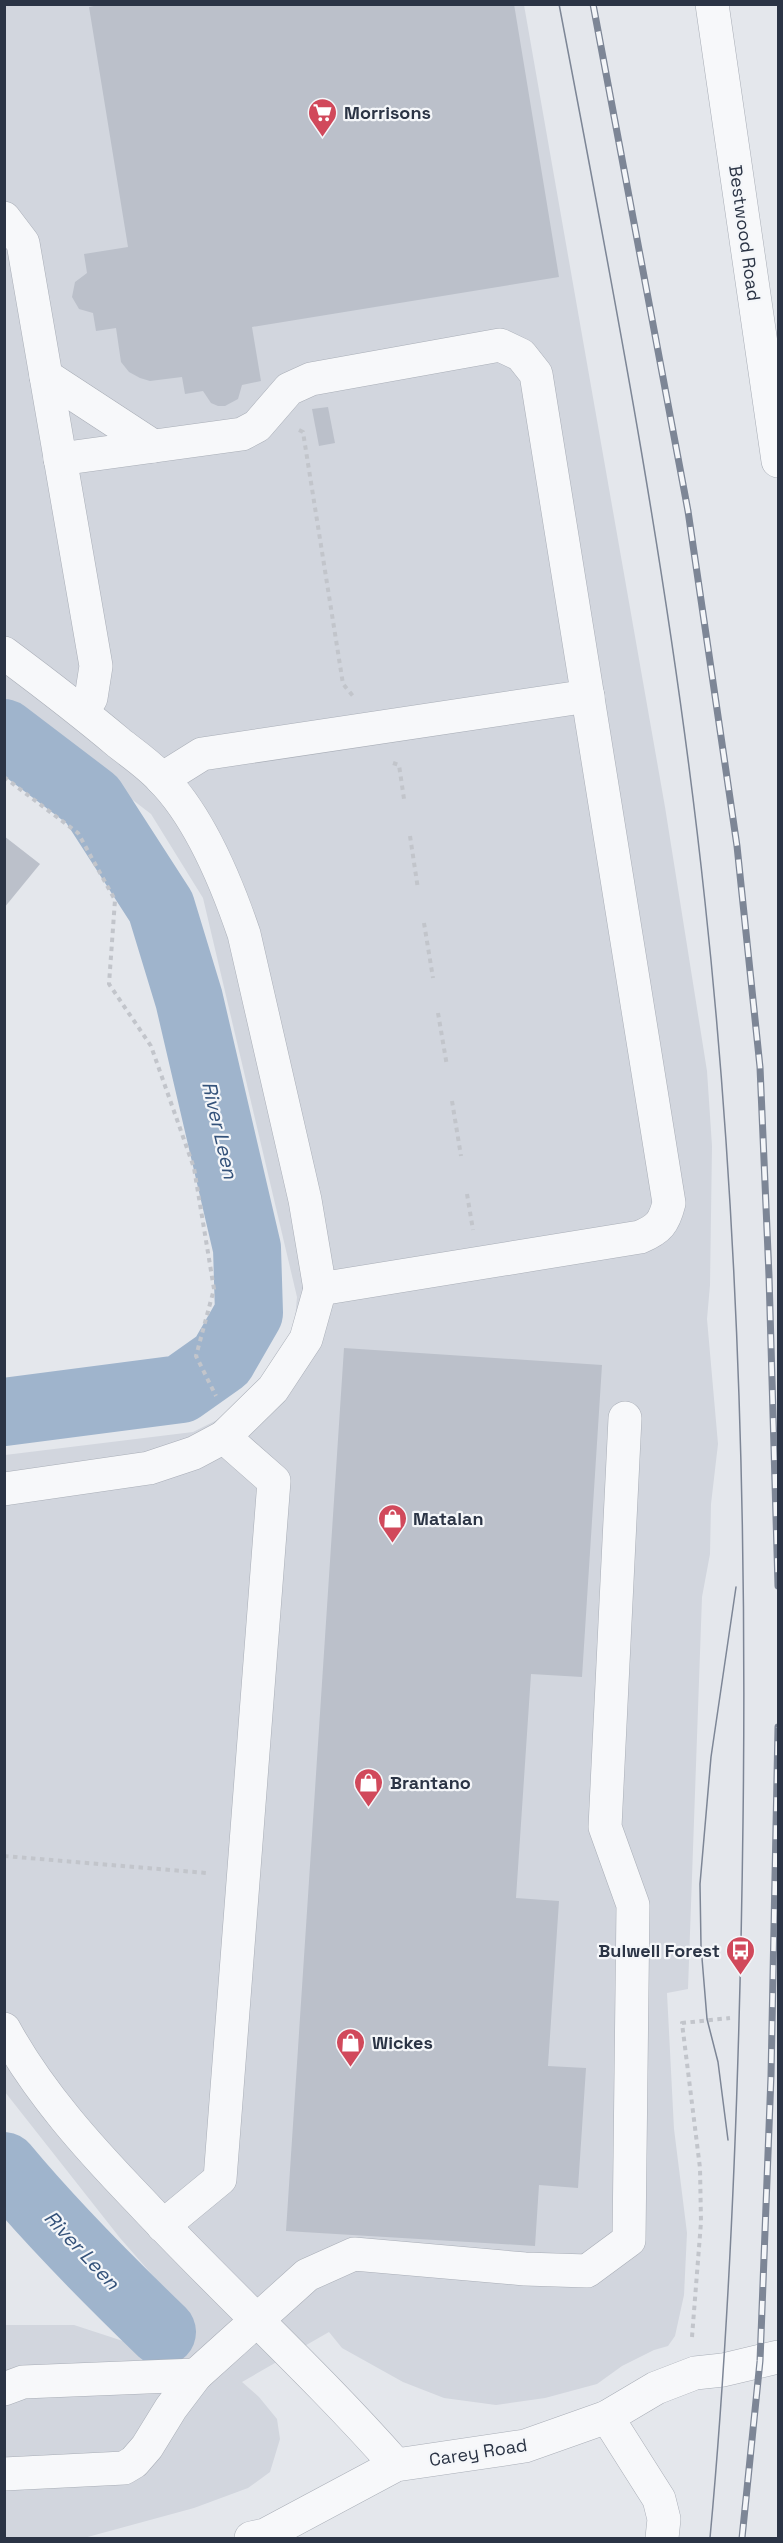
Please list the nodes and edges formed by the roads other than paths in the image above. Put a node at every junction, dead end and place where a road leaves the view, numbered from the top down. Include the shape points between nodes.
1 (712, 4) edge
2 (4, 218) edge
3 (46, 376) junction
4 (153, 446) junction
5 (60, 459) junction
6 (778, 461) edge
7 (4, 653) edge
8 (588, 696) junction
9 (82, 712) junction
10 (162, 779) junction
11 (320, 1289) junction
12 (625, 1418) dead end
13 (224, 1437) junction
14 (4, 1489) edge
15 (4, 2029) edge
16 (163, 2226) junction
17 (256, 2319) junction
18 (778, 2357) edge
19 (196, 2375) junction
20 (4, 2389) edge
21 (607, 2417) junction
22 (396, 2465) junction
23 (4, 2474) edge
24 (288, 2531) edge
25 (251, 2538) edge
26 (662, 2538) edge

1 - 6 street, Bestwood Road
2 - 3 street via 24,243
3 - 4 street
3 - 5 street
4 - 5 street
4 - 8 street via 242,434 257,426 289,389 311,379 500,345 521,355 536,374
5 - 9 street via 96,666 91,699
7 - 9 street
8 - 10 street via 202,754
8 - 11 street via 669,1203 665,1220 657,1230 640,1237
9 - 10 street
10 - 11 street via 208,848 244,934 305,1200
11 - 13 street via 306,1339 273,1389
12 - 17 street via 604,1827 633,1905 629,2240 587,2271 354,2254 307,2275
13 - 14 street via 194,1453 149,1468
13 - 16 street via 274,1481 244,1876 219,2178
15 - 16 street via 46,2093
16 - 17 street
17 - 19 street
17 - 22 street via 345,2407
18 - 21 street, Carey Road via 695,2373 656,2388
19 - 20 street via 23,2382
19 - 23 street via 147,2447 124,2468
21 - 22 street, Carey Road via 525,2446
21 - 26 street via 659,2499 664,2519
22 - 24 street, Carey Road
24 - 25 street, Carey Road

